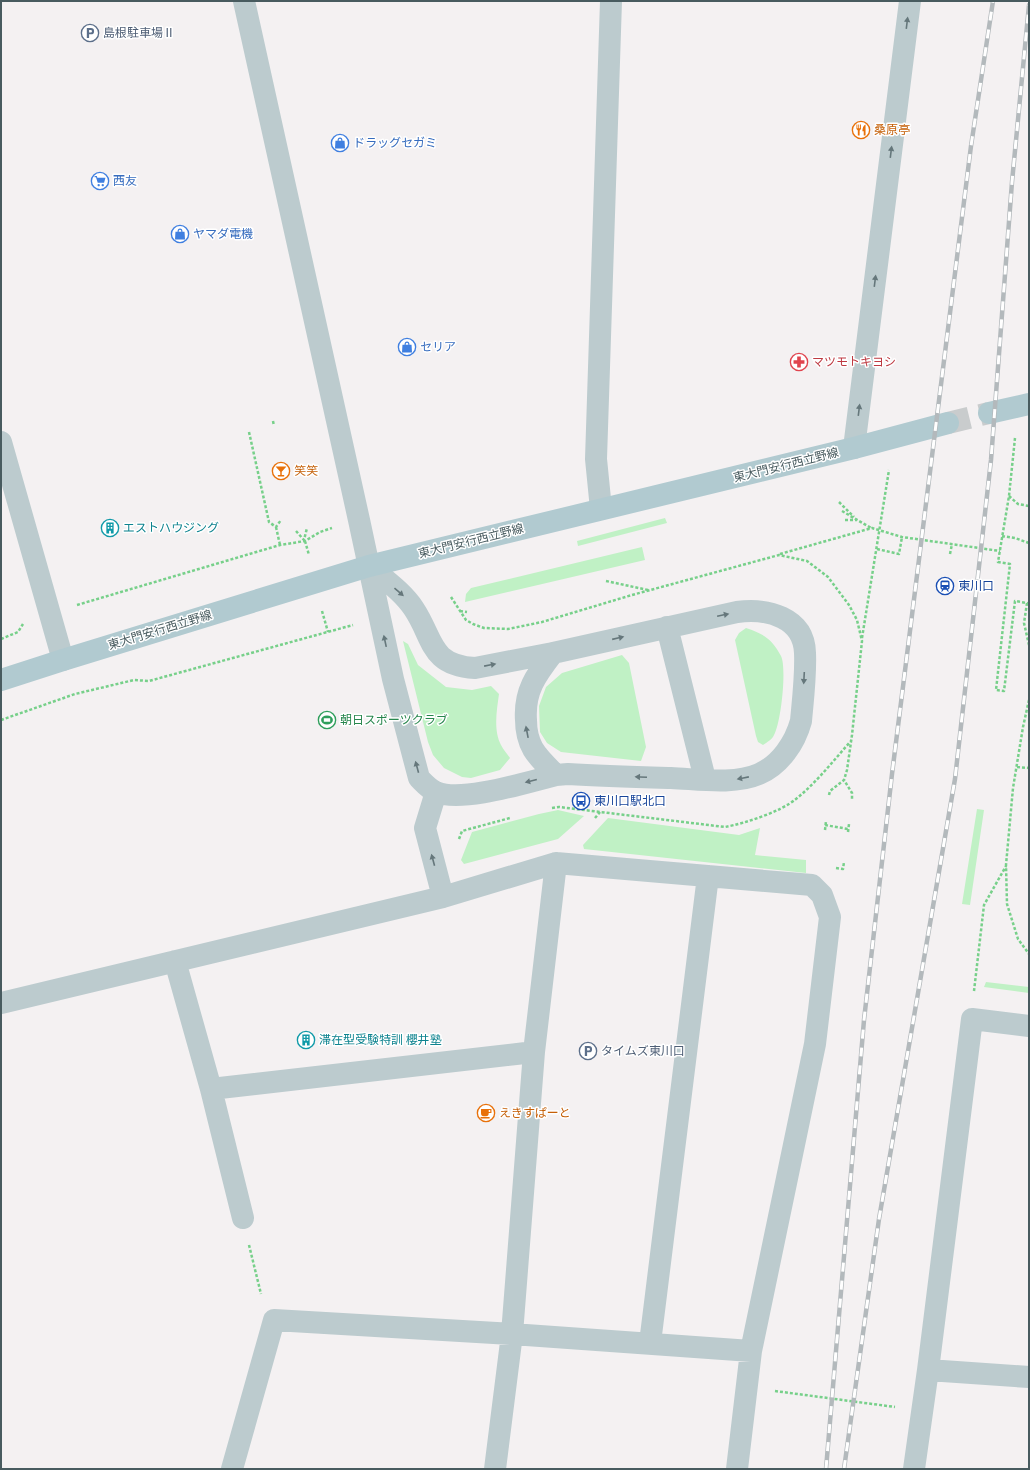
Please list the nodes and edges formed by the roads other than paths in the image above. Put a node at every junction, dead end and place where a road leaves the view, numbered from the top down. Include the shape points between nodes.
1 (244, 1) edge
2 (612, 1) edge
3 (910, 1) edge
4 (1029, 404) edge
5 (990, 413) tunnel mouth
6 (948, 423) tunnel mouth
7 (1, 442) edge
8 (854, 448) junction
9 (601, 509) junction
10 (369, 566) junction
11 (667, 627) junction
12 (553, 653) junction
13 (63, 660) junction
14 (1, 680) edge
15 (556, 775) junction
16 (705, 779) junction
17 (436, 792) junction
18 (556, 863) junction
19 (708, 876) junction
20 (443, 897) junction
21 (175, 961) junction
22 (1, 1003) edge
23 (1029, 1026) edge
24 (534, 1052) junction
25 (211, 1090) junction
26 (243, 1218) dead end
27 (512, 1334) junction
28 (650, 1343) junction
29 (751, 1351) junction
30 (928, 1370) junction
31 (1029, 1376) edge
32 (232, 1469) edge
33 (495, 1469) edge
34 (737, 1469) edge
35 (914, 1469) edge

1 - 10 street
2 - 9 street via 596,459
8 -> 3 street
4 - 5 main road
6 - 8 main road, 東大門安行西立野線
7 - 13 street
8 - 9 main road, 東大門安行西立野線
9 - 10 main road, 東大門安行西立野線
10 -> 12 street via 414,609 430,643 440,655 462,667 475,668
10 - 13 main road, 東大門安行西立野線
17 -> 10 street via 419,778 393,679
12 -> 11 street
11 - 16 street
11 -> 16 street via 757,610 775,614 791,623 804,645 801,721 796,736 787,750 767,770 754,776 733,780
15 -> 12 street via 539,759 529,742 525,706 539,671
13 - 14 main road, 東大門安行西立野線
16 -> 15 street
15 -> 17 street via 477,794 456,795
20 -> 17 street via 425,828
18 - 19 street
18 - 20 street
18 - 24 street
19 - 28 street
19 - 29 street via 812,885 822,895 830,917 814,1044
20 - 21 street
21 - 22 street
21 - 25 street
23 - 30 street via 972,1019
24 - 25 street
24 - 27 street
25 - 26 street
27 - 28 street
27 - 32 street via 274,1320
27 - 33 street
28 - 29 street
29 - 34 street
30 - 31 street
30 - 35 street

